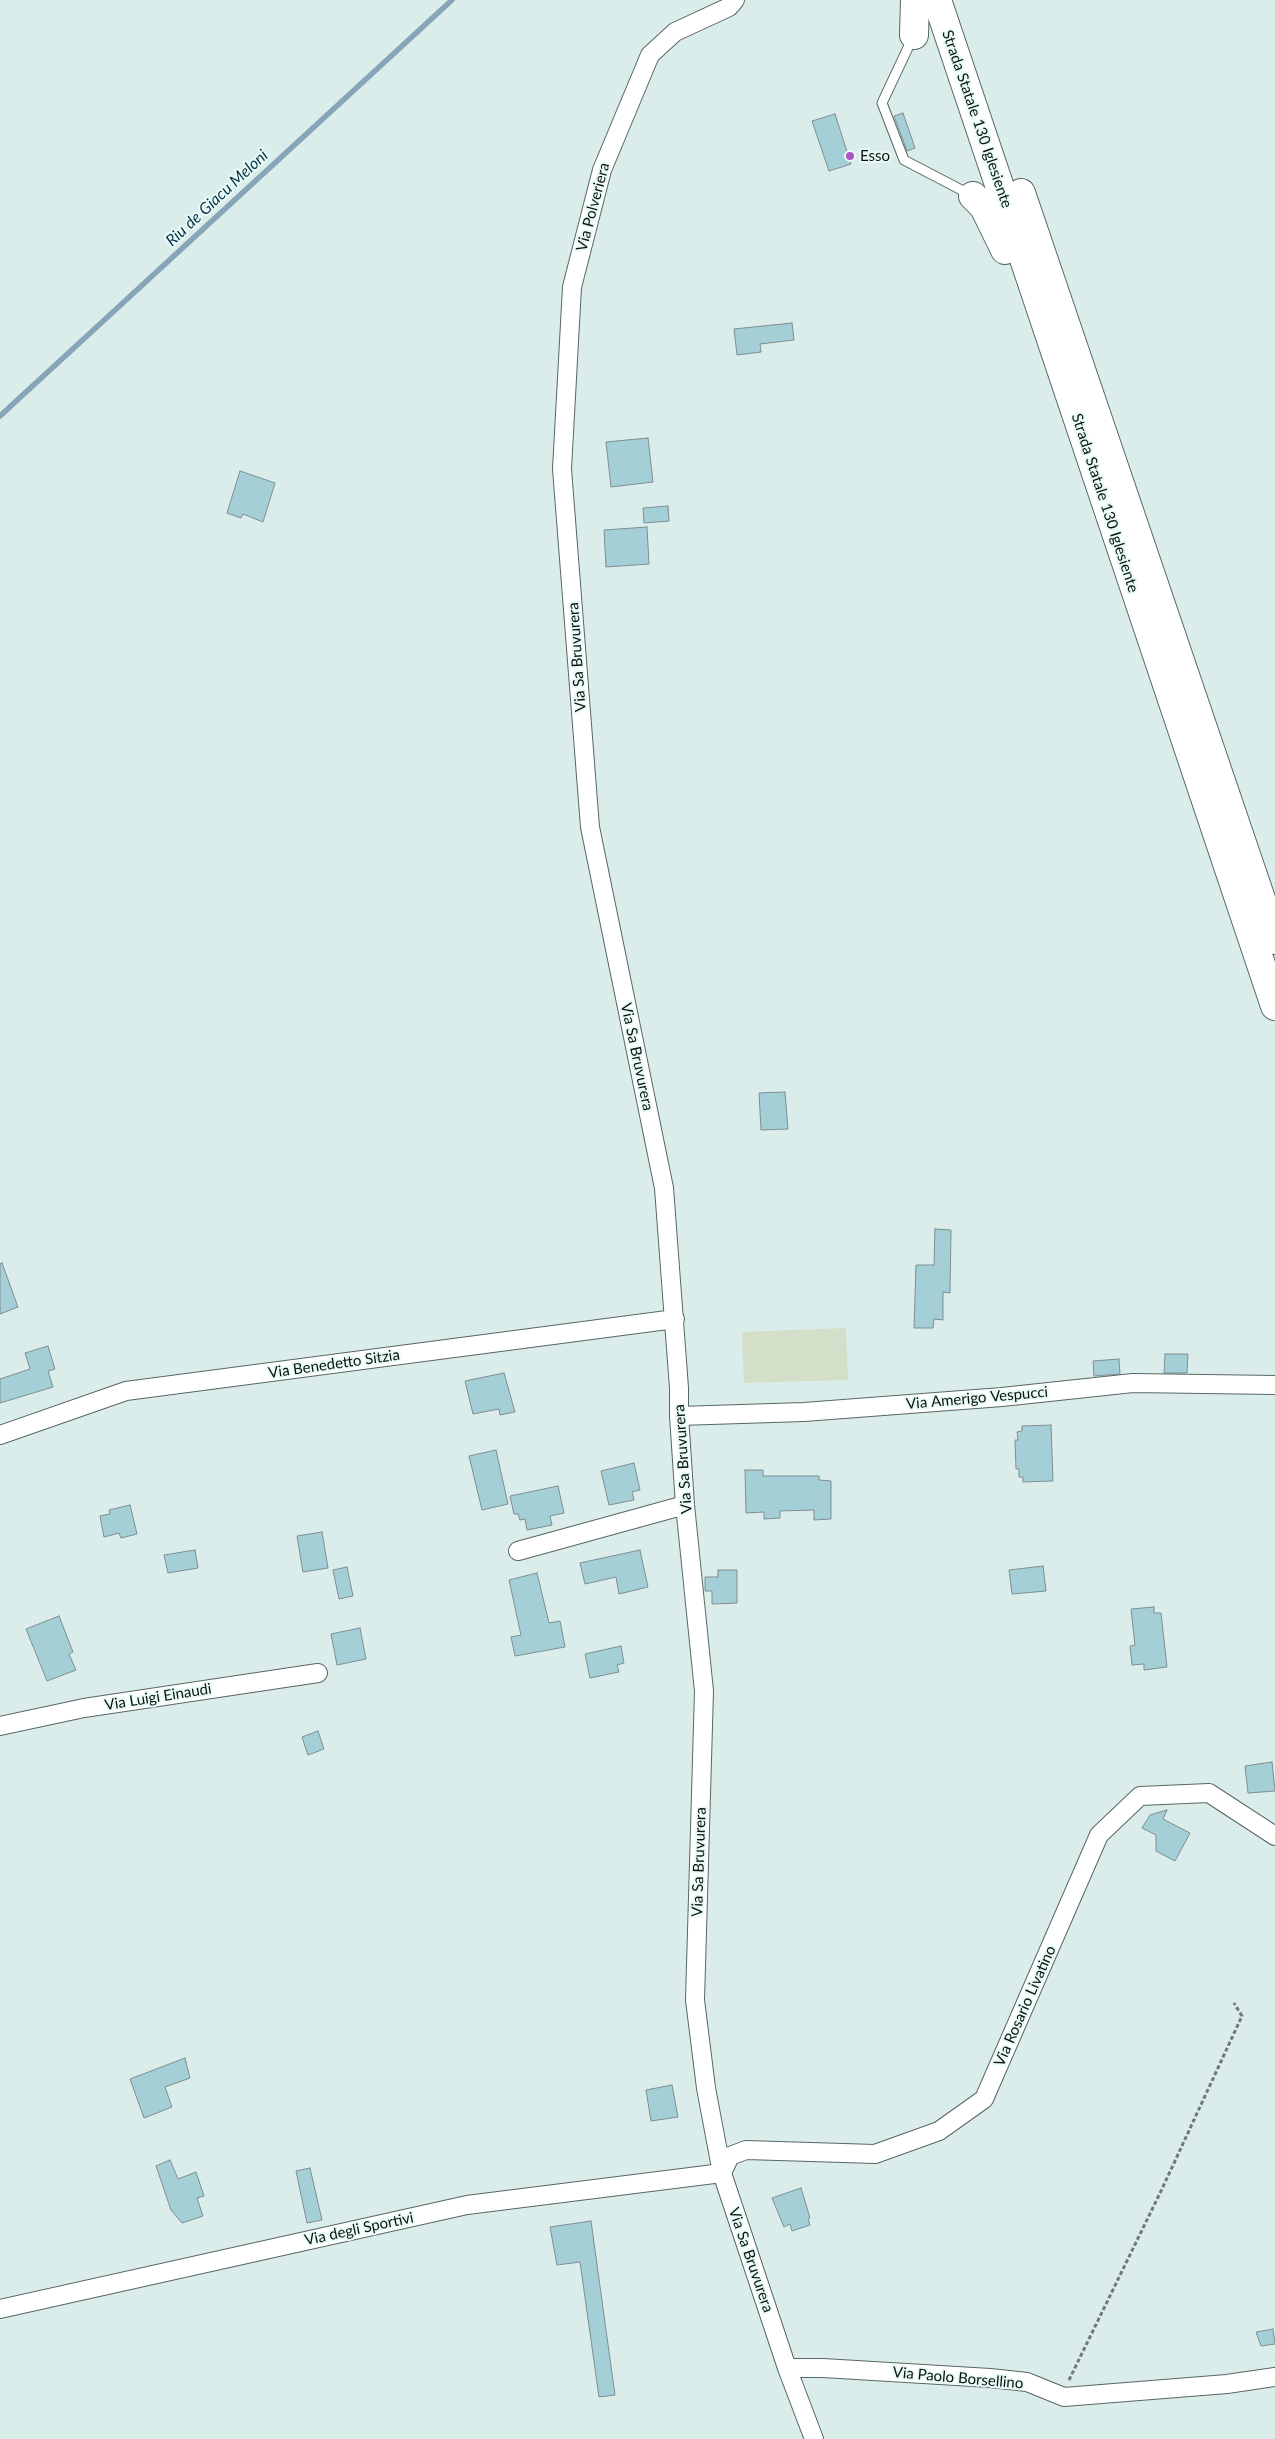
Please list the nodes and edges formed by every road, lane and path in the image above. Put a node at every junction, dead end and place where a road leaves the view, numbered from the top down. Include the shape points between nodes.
1 (735, 0) edge
2 (915, 0) edge
3 (937, 0) edge
4 (956, 0) edge
5 (914, 35) joint
6 (973, 196) joint
7 (1058, 362) junction
8 (562, 469) joint
9 (1275, 940) edge
10 (1275, 1006) edge
11 (674, 1318) junction
12 (1275, 1385) edge
13 (679, 1416) junction
14 (0, 1435) edge
15 (685, 1505) junction
16 (518, 1551) dead end
17 (318, 1673) dead end
18 (0, 1726) edge
19 (1275, 1836) edge
20 (1234, 2003) dead end
21 (722, 2173) junction
22 (0, 2309) edge
23 (787, 2368) junction
24 (1275, 2377) edge
25 (1064, 2397) junction
26 (814, 2439) edge

1 - 8 street, Via Polveriera via 729,7 675,32 650,54 602,170 572,287
2 - 5 main road
3 - 7 main road, Strada Statale 130 Iglesiente
4 - 9 main road, Strada Statale 130 Iglesiente
5 - 6 lane via 882,103 904,160
6 - 7 main road via 984,207
7 - 10 main road, Strada Statale 130 Iglesiente
8 - 11 street, Via Sa Bruvurera via 590,827 664,1188
11 - 13 street, Via Sa Bruvurera
11 - 14 street, Via Benedetto Sitzia via 126,1391
12 - 13 street, Via Amerigo Vespucci via 1133,1383 1002,1398 804,1412
13 - 15 street, Via Sa Bruvurera
15 - 16 street
15 - 21 street, Via Sa Bruvurera via 704,1691 695,2000 706,2088
17 - 18 street, Via Luigi Einaudi via 84,1708
19 - 21 street, Via Rosario Livatino via 1209,1792 1140,1796 1099,1835 984,2099 939,2131 875,2154 746,2150 730,2156
20 - 25 path via 1242,2016 1070,2376
21 - 22 street, Via degli Sportivi via 467,2205
21 - 23 street, Via Sa Bruvurera
23 - 25 street, Via Paolo Borsellino via 990,2378 1027,2382
23 - 26 street, Via Sa Bruvurera
24 - 25 street, Via Paolo Borsellino

